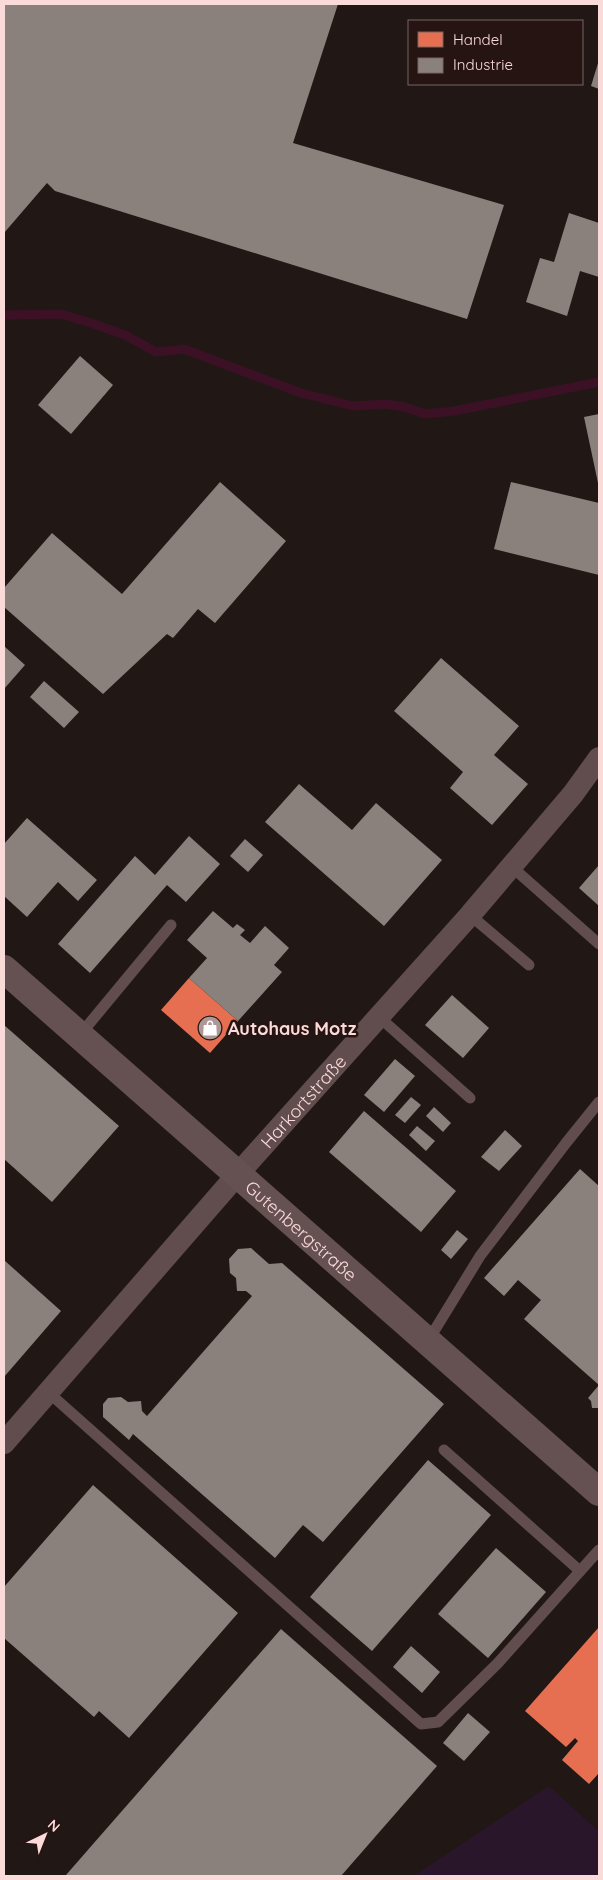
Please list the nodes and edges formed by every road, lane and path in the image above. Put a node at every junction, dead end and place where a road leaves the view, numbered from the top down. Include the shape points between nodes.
1 (599, 758) edge
2 (511, 866) junction
3 (470, 915) junction
4 (171, 925) dead end
5 (599, 944) edge
6 (529, 965) dead end
7 (4, 969) edge
8 (379, 1017) junction
9 (79, 1036) junction
10 (470, 1098) dead end
11 (599, 1102) edge
12 (237, 1175) junction
13 (428, 1341) junction
14 (48, 1392) junction
15 (4, 1443) edge
16 (444, 1450) dead end
17 (599, 1492) edge
18 (599, 1550) edge
19 (580, 1571) junction

1 - 2 street, Harkortstraße via 573,794
2 - 3 street, Harkortstraße
2 - 5 lane
3 - 6 lane
3 - 8 street, Harkortstraße
4 - 9 lane
7 - 9 street, Gutenbergstraße
8 - 10 lane
8 - 12 street, Harkortstraße
9 - 12 street, Gutenbergstraße
11 - 13 lane via 480,1256
12 - 13 street, Gutenbergstraße
12 - 14 street, Harkortstraße
13 - 17 street, Gutenbergstraße
14 - 15 street, Harkortstraße
14 - 19 lane via 422,1724 438,1722 498,1663
16 - 19 lane
18 - 19 lane

